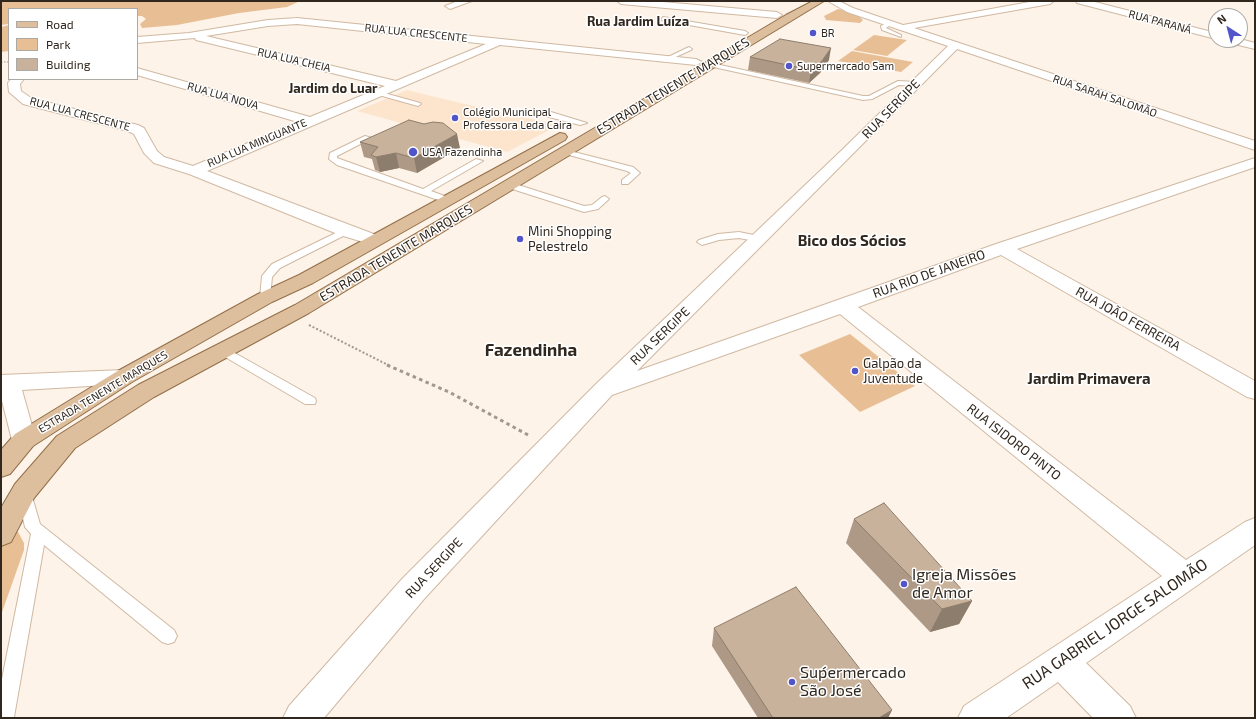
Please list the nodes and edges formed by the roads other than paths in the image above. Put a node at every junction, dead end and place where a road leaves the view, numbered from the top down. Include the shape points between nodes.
1 (468, 1) edge
2 (621, 1) edge
3 (1050, 1) edge
4 (1080, 1) edge
5 (815, 2) edge
6 (450, 6) dead end
7 (850, 10) junction
8 (777, 14) junction
9 (663, 19) dead end
10 (901, 32) junction
11 (745, 33) junction
12 (1208, 34) edge
13 (189, 36) junction
14 (138, 40) edge
15 (498, 42) junction
16 (955, 45) junction
17 (699, 58) junction
18 (667, 59) junction
19 (138, 72) edge
20 (17, 80) edge
21 (398, 84) junction
22 (916, 84) junction
23 (377, 93) junction
24 (418, 104) dead end
25 (548, 114) dead end
26 (309, 121) junction
27 (583, 123) junction
28 (368, 138) edge
29 (1255, 146) edge
30 (565, 151) junction
31 (479, 161) dead end
32 (1255, 162) edge
33 (194, 171) junction
34 (625, 182) dead end
35 (509, 185) junction
36 (425, 191) junction
37 (605, 199) dead end
38 (447, 200) junction
39 (346, 231) junction
40 (760, 238) junction
41 (373, 240) junction
42 (702, 242) dead end
43 (1002, 248) junction
44 (265, 298) junction
45 (843, 306) junction
46 (224, 351) junction
47 (124, 377) junction
48 (5, 383) edge
49 (604, 390) junction
50 (1255, 391) edge
51 (310, 401) dead end
52 (24, 440) junction
53 (1, 467) edge
54 (24, 491) junction
55 (1255, 530) edge
56 (39, 531) junction
57 (1, 534) edge
58 (1185, 577) junction
59 (168, 636) dead end
60 (1060, 661) junction
61 (4, 717) dead end
62 (301, 718) edge
63 (976, 718) edge
64 (1118, 718) edge

1 - 6 street
2 - 8 street
3 - 10 street
4 - 12 street, RUA PARANÁ
5 - 7 street
5 - 7 street
5 - 8 main road, ESTRADA TENENTE MARQUES
5 - 17 main road, ESTRADA TENENTE MARQUES
7 - 10 street via 890,23
8 - 11 main road, ESTRADA TENENTE MARQUES
9 - 11 lane
10 - 16 street
11 - 17 main road, ESTRADA TENENTE MARQUES
13 - 14 street, RUA LUA CRESCENTE
13 - 15 street, RUA LUA CRESCENTE via 268,23 297,21
13 - 21 street, RUA LUA CHEIA
15 - 18 street, RUA LUA CRESCENTE
15 - 21 street, RUA LUA MINGUANTE
16 - 22 street, RUA SERGIPE
16 - 29 street, RUA SARAH SALOMÃO
17 - 18 street, RUA LUA CRESCENTE
17 - 18 lane
17 - 22 lane via 864,98 870,98 898,83
17 - 27 main road, ESTRADA TENENTE MARQUES
17 - 30 main road, ESTRADA TENENTE MARQUES
19 - 26 street, RUA LUA NOVA
20 - 33 street, RUA LUA CRESCENTE via 13,88 23,99 134,128 139,131 151,153 159,160
21 - 23 street, RUA LUA MINGUANTE
22 - 40 street, RUA SERGIPE
23 - 24 lane
23 - 26 street, RUA LUA MINGUANTE
25 - 27 lane
26 - 33 street, RUA LUA MINGUANTE
27 - 38 main road, ESTRADA TENENTE MARQUES
28 - 36 lane via 333,155 334,159
30 - 34 lane via 630,169 636,173
30 - 35 main road, ESTRADA TENENTE MARQUES
31 - 36 lane
32 - 43 street, RUA RIO DE JANEIRO
33 - 39 street, RUA LUA MINGUANTE
35 - 37 lane via 584,209 595,207
35 - 46 main road, ESTRADA TENENTE MARQUES
36 - 38 lane
38 - 41 main road, ESTRADA TENENTE MARQUES
39 - 41 street, RUA LUA MINGUANTE
39 - 44 lane via 276,266 267,276
40 - 42 lane via 739,235
40 - 49 street, RUA SERGIPE
41 - 44 main road, ESTRADA TENENTE MARQUES via 306,279
43 - 45 street, RUA RIO DE JANEIRO
43 - 50 street, RUA JOÃO FERREIRA
44 - 47 main road, ESTRADA TENENTE MARQUES
45 - 49 street, RUA RIO DE JANEIRO
45 - 58 street, RUA ISIDORO PINTO
46 - 51 lane
46 - 54 main road, ESTRADA TENENTE MARQUES via 146,391 66,442
47 - 48 street
47 - 52 main road, ESTRADA TENENTE MARQUES
48 - 52 street
49 - 62 street, RUA SERGIPE via 413,589
52 - 53 main road, ESTRADA TENENTE MARQUES
54 - 56 lane via 33,526
54 - 57 main road, ESTRADA TENENTE MARQUES
55 - 58 street, RUA GABRIEL JORGE SALOMÃO
56 - 59 lane
56 - 61 lane
58 - 60 street, RUA GABRIEL JORGE SALOMÃO
60 - 63 street, RUA GABRIEL JORGE SALOMÃO
60 - 64 street

